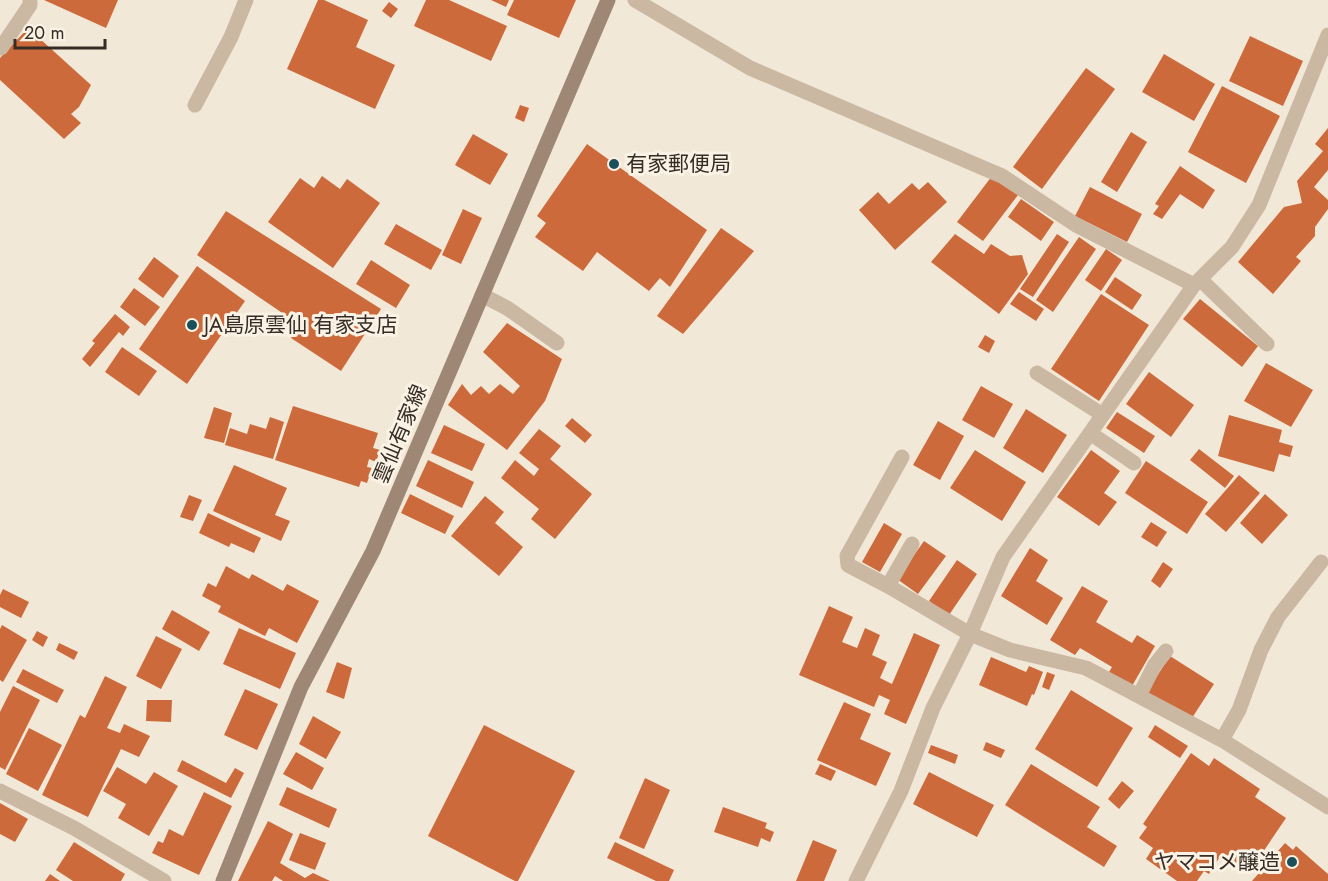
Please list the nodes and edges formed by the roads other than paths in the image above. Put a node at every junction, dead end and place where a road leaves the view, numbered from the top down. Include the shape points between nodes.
1 (30, 0) edge
2 (246, 0) edge
3 (608, 0) edge
4 (635, 0) edge
5 (1328, 35) edge
6 (1, 48) edge
7 (195, 105) dead end
8 (1197, 282) junction
9 (482, 295) junction
10 (557, 343) dead end
11 (1268, 344) dead end
12 (1037, 373) dead end
13 (1102, 415) junction
14 (1090, 433) junction
15 (902, 457) dead end
16 (1134, 464) dead end
17 (912, 544) dead end
18 (1322, 562) dead end
19 (888, 586) junction
20 (970, 634) junction
21 (1166, 651) dead end
22 (1139, 696) junction
23 (1222, 740) junction
24 (0, 791) edge
25 (1328, 807) edge
26 (164, 881) edge
27 (223, 881) edge
28 (856, 881) edge

1 - 6 street
2 - 7 street
3 - 9 main road, 雲仙有家線
4 - 8 street via 750,68 1002,176 1076,225
5 - 8 street via 1259,205 1232,247
8 - 11 street
8 - 13 street
9 - 10 street
9 - 27 main road, 雲仙有家線 via 373,551 301,687
12 - 13 street
13 - 14 street
14 - 16 street
14 - 20 street via 1003,557
15 - 19 street via 847,556 848,565
17 - 19 street
18 - 23 street via 1278,617 1239,710
19 - 20 street
20 - 22 street via 1010,650 1086,668
20 - 28 street via 933,708 901,791
21 - 22 street
22 - 23 street
23 - 25 street
24 - 26 street via 74,828

